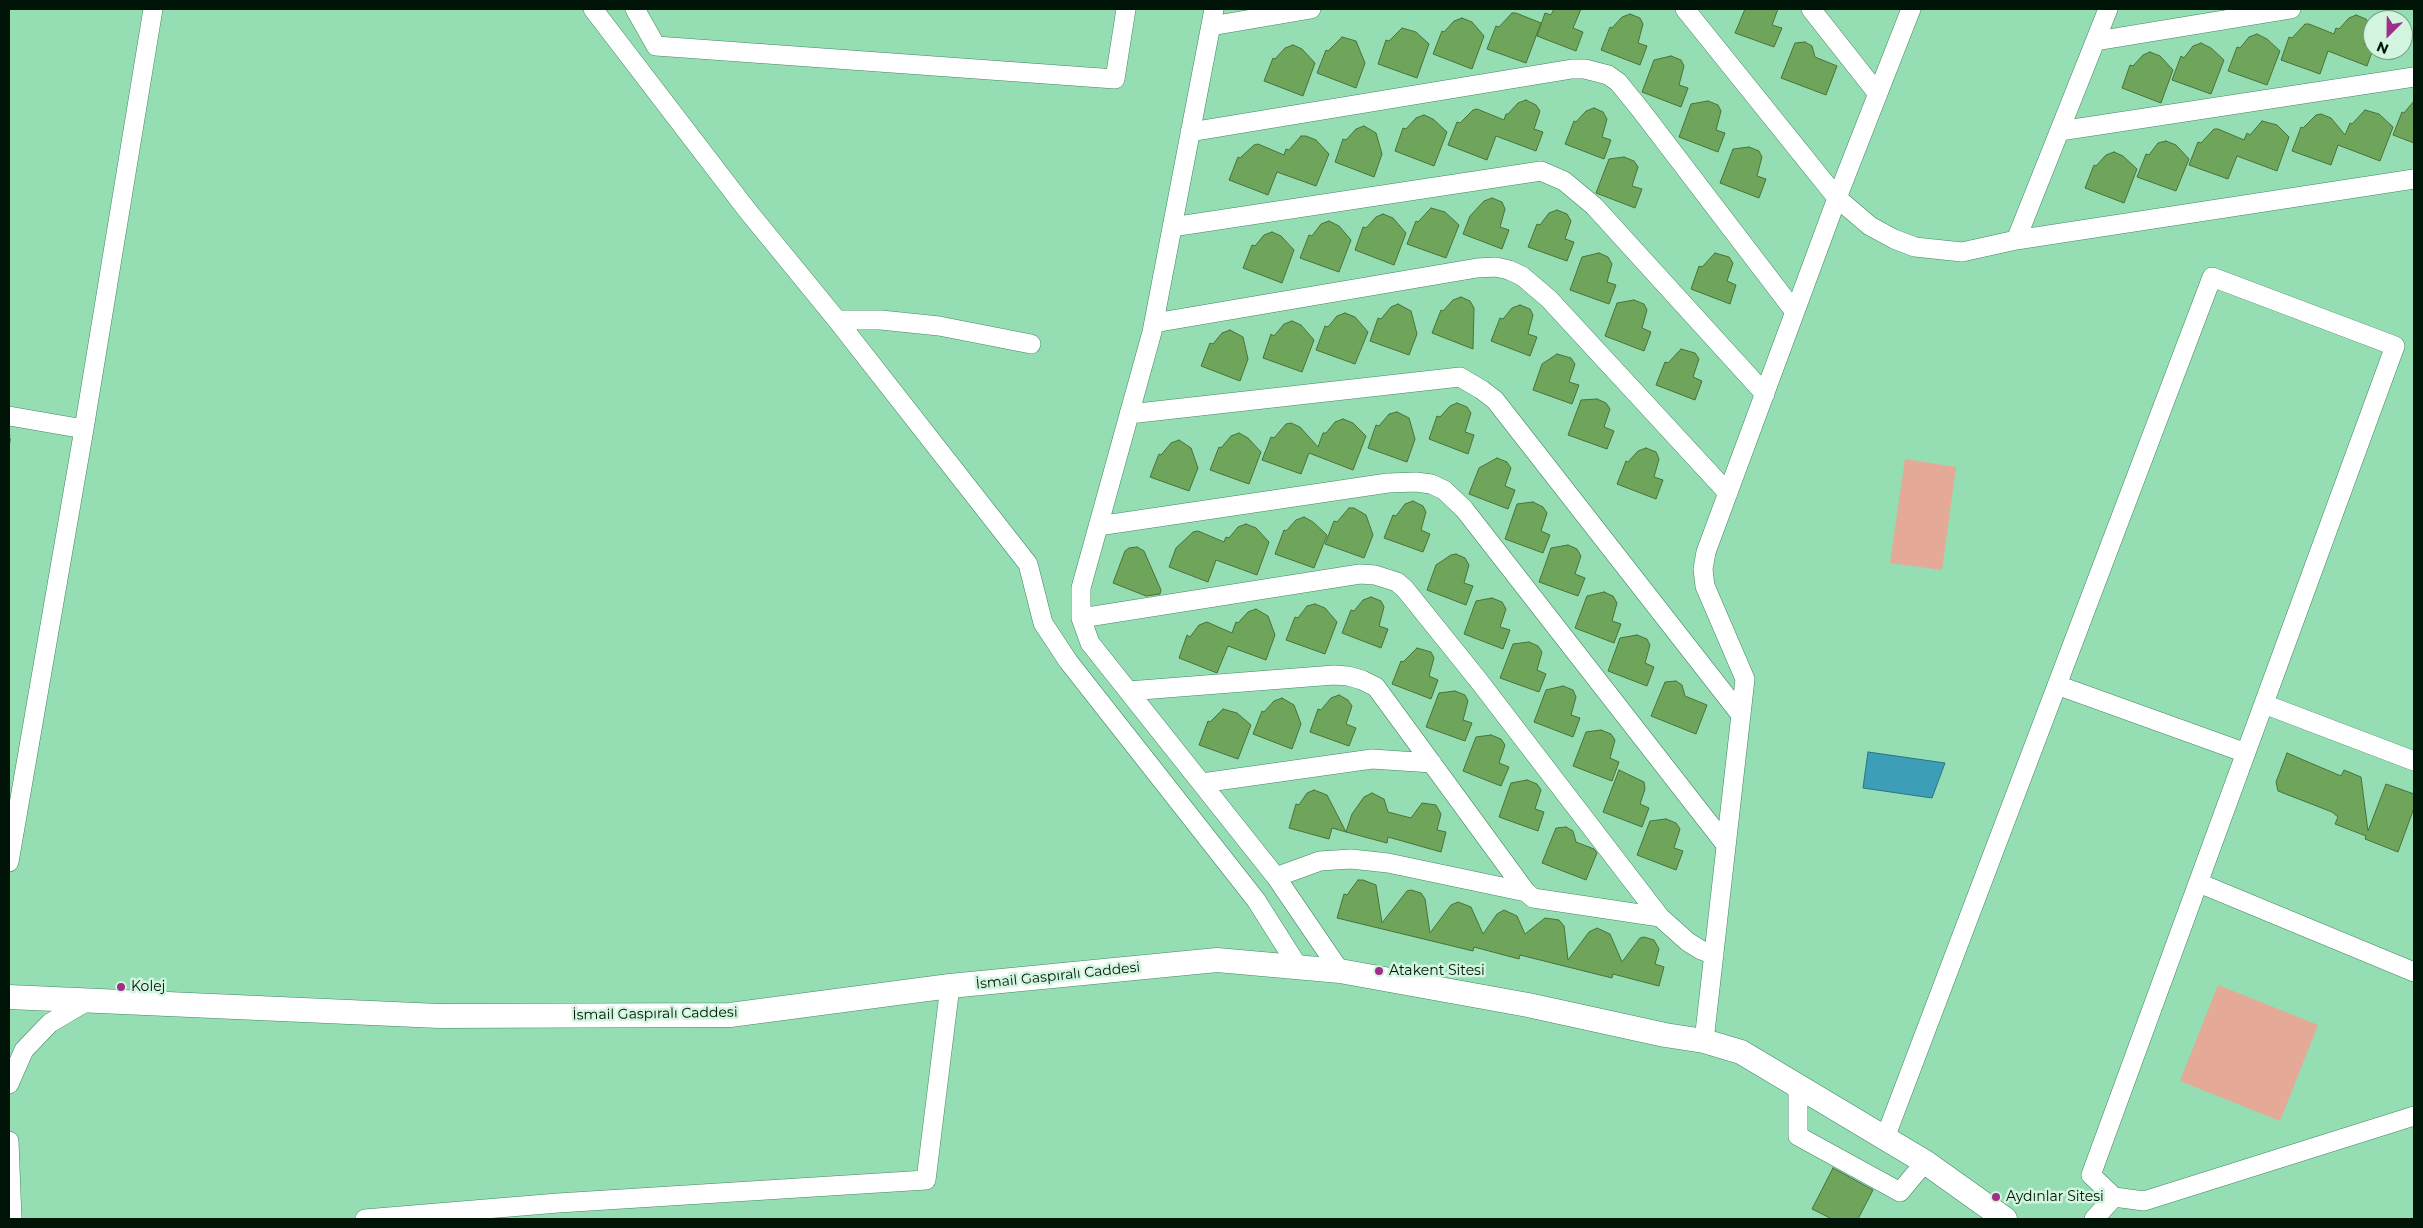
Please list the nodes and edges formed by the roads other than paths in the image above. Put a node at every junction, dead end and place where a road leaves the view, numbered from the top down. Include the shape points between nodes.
1 (153, 9) edge
2 (593, 9) edge
3 (635, 9) edge
4 (1126, 9) edge
5 (1312, 9) edge
6 (1685, 9) edge
7 (1811, 9) edge
8 (1911, 9) edge
9 (2108, 9) edge
10 (2291, 9) edge
11 (1213, 17) edge
12 (2096, 41) junction
13 (2414, 77) edge
14 (1878, 94) junction
15 (2060, 131) junction
16 (1190, 132) junction
17 (2414, 179) edge
18 (1837, 198) junction
19 (1172, 227) junction
20 (2016, 240) junction
21 (1795, 312) junction
22 (836, 320) junction
23 (1154, 323) junction
24 (1031, 344) dead end
25 (1765, 394) junction
26 (1129, 414) junction
27 (9, 416) edge
28 (84, 429) junction
29 (1728, 493) junction
30 (1098, 526) junction
31 (1081, 618) junction
32 (2057, 685) junction
33 (1128, 691) junction
34 (2264, 704) junction
35 (1741, 715) junction
36 (2246, 753) junction
37 (2414, 761) edge
38 (1432, 763) junction
39 (1202, 783) junction
40 (1726, 845) junction
41 (9, 862) edge
42 (1276, 877) junction
43 (2198, 882) junction
44 (1526, 892) junction
45 (1660, 917) junction
46 (1714, 955) junction
47 (1299, 968) junction
48 (1340, 971) junction
49 (2414, 972) edge
50 (950, 986) junction
51 (9, 997) edge
52 (89, 1000) junction
53 (1704, 1041) junction
54 (9, 1084) edge
55 (1798, 1086) junction
56 (2414, 1116) edge
57 (1885, 1138) junction
58 (9, 1141) edge
59 (1926, 1162) junction
60 (2114, 1197) junction
61 (12, 1219) edge
62 (365, 1219) edge
63 (2005, 1219) edge
64 (2094, 1219) edge

1 - 28 street
2 - 22 street
3 - 4 street via 656,46 1115,80
5 - 11 street
6 - 18 street
7 - 14 street
8 - 14 street
9 - 12 street
10 - 12 street
11 - 16 street
12 - 15 street
13 - 15 street
14 - 18 street
15 - 20 street
16 - 19 street
16 - 21 street via 1572,69 1608,75 1640,109
17 - 20 street
18 - 20 street via 1870,226 1915,246 1962,252
18 - 21 street
19 - 23 street
19 - 25 street via 1541,171 1564,181 1594,206
21 - 25 street
22 - 24 street via 881,320 939,326
22 - 47 street via 1028,564 1042,623 1068,661 1256,900
23 - 26 street
23 - 29 street via 1477,268 1509,270 1528,280 1549,299
25 - 29 street
26 - 30 street
26 - 35 street via 1460,376 1495,400
27 - 28 street
28 - 41 street
29 - 35 street via 1703,569 1705,586 1745,679
30 - 31 street via 1081,588
30 - 40 street via 1388,483 1432,484 1444,490 1464,509
31 - 33 street via 1090,643
31 - 45 street via 1360,574 1396,582 1479,680
32 - 34 street via 2212,277 2394,346
32 - 36 street
32 - 57 street
33 - 38 street via 1348,676 1376,687
33 - 39 street
34 - 36 street
34 - 37 street
35 - 40 street
36 - 43 street
38 - 39 street via 1372,759
38 - 44 street
39 - 42 street
40 - 46 street
42 - 44 street via 1320,861 1351,859 1388,862
42 - 48 street
43 - 49 street
43 - 60 street via 2092,1176
44 - 45 street via 1533,898
45 - 46 street via 1688,942
46 - 53 street
47 - 48 main road, İsmail Gaspıralı Caddesi
47 - 50 main road, İsmail Gaspıralı Caddesi via 1217,960
48 - 53 main road, İsmail Gaspıralı Caddesi
50 - 52 main road, İsmail Gaspıralı Caddesi via 730,1015 439,1016
50 - 62 street via 926,1180 558,1202
51 - 52 main road, İsmail Gaspıralı Caddesi
52 - 54 street via 50,1023 24,1050
53 - 55 main road, İsmail Gaspıralı Caddesi via 1741,1052
55 - 57 main road, İsmail Gaspıralı Caddesi
55 - 59 street via 1798,1136 1900,1192
56 - 60 street via 2144,1201
57 - 59 main road, İsmail Gaspıralı Caddesi
58 - 61 street
59 - 63 main road, İsmail Gaspıralı Caddesi
60 - 64 street

